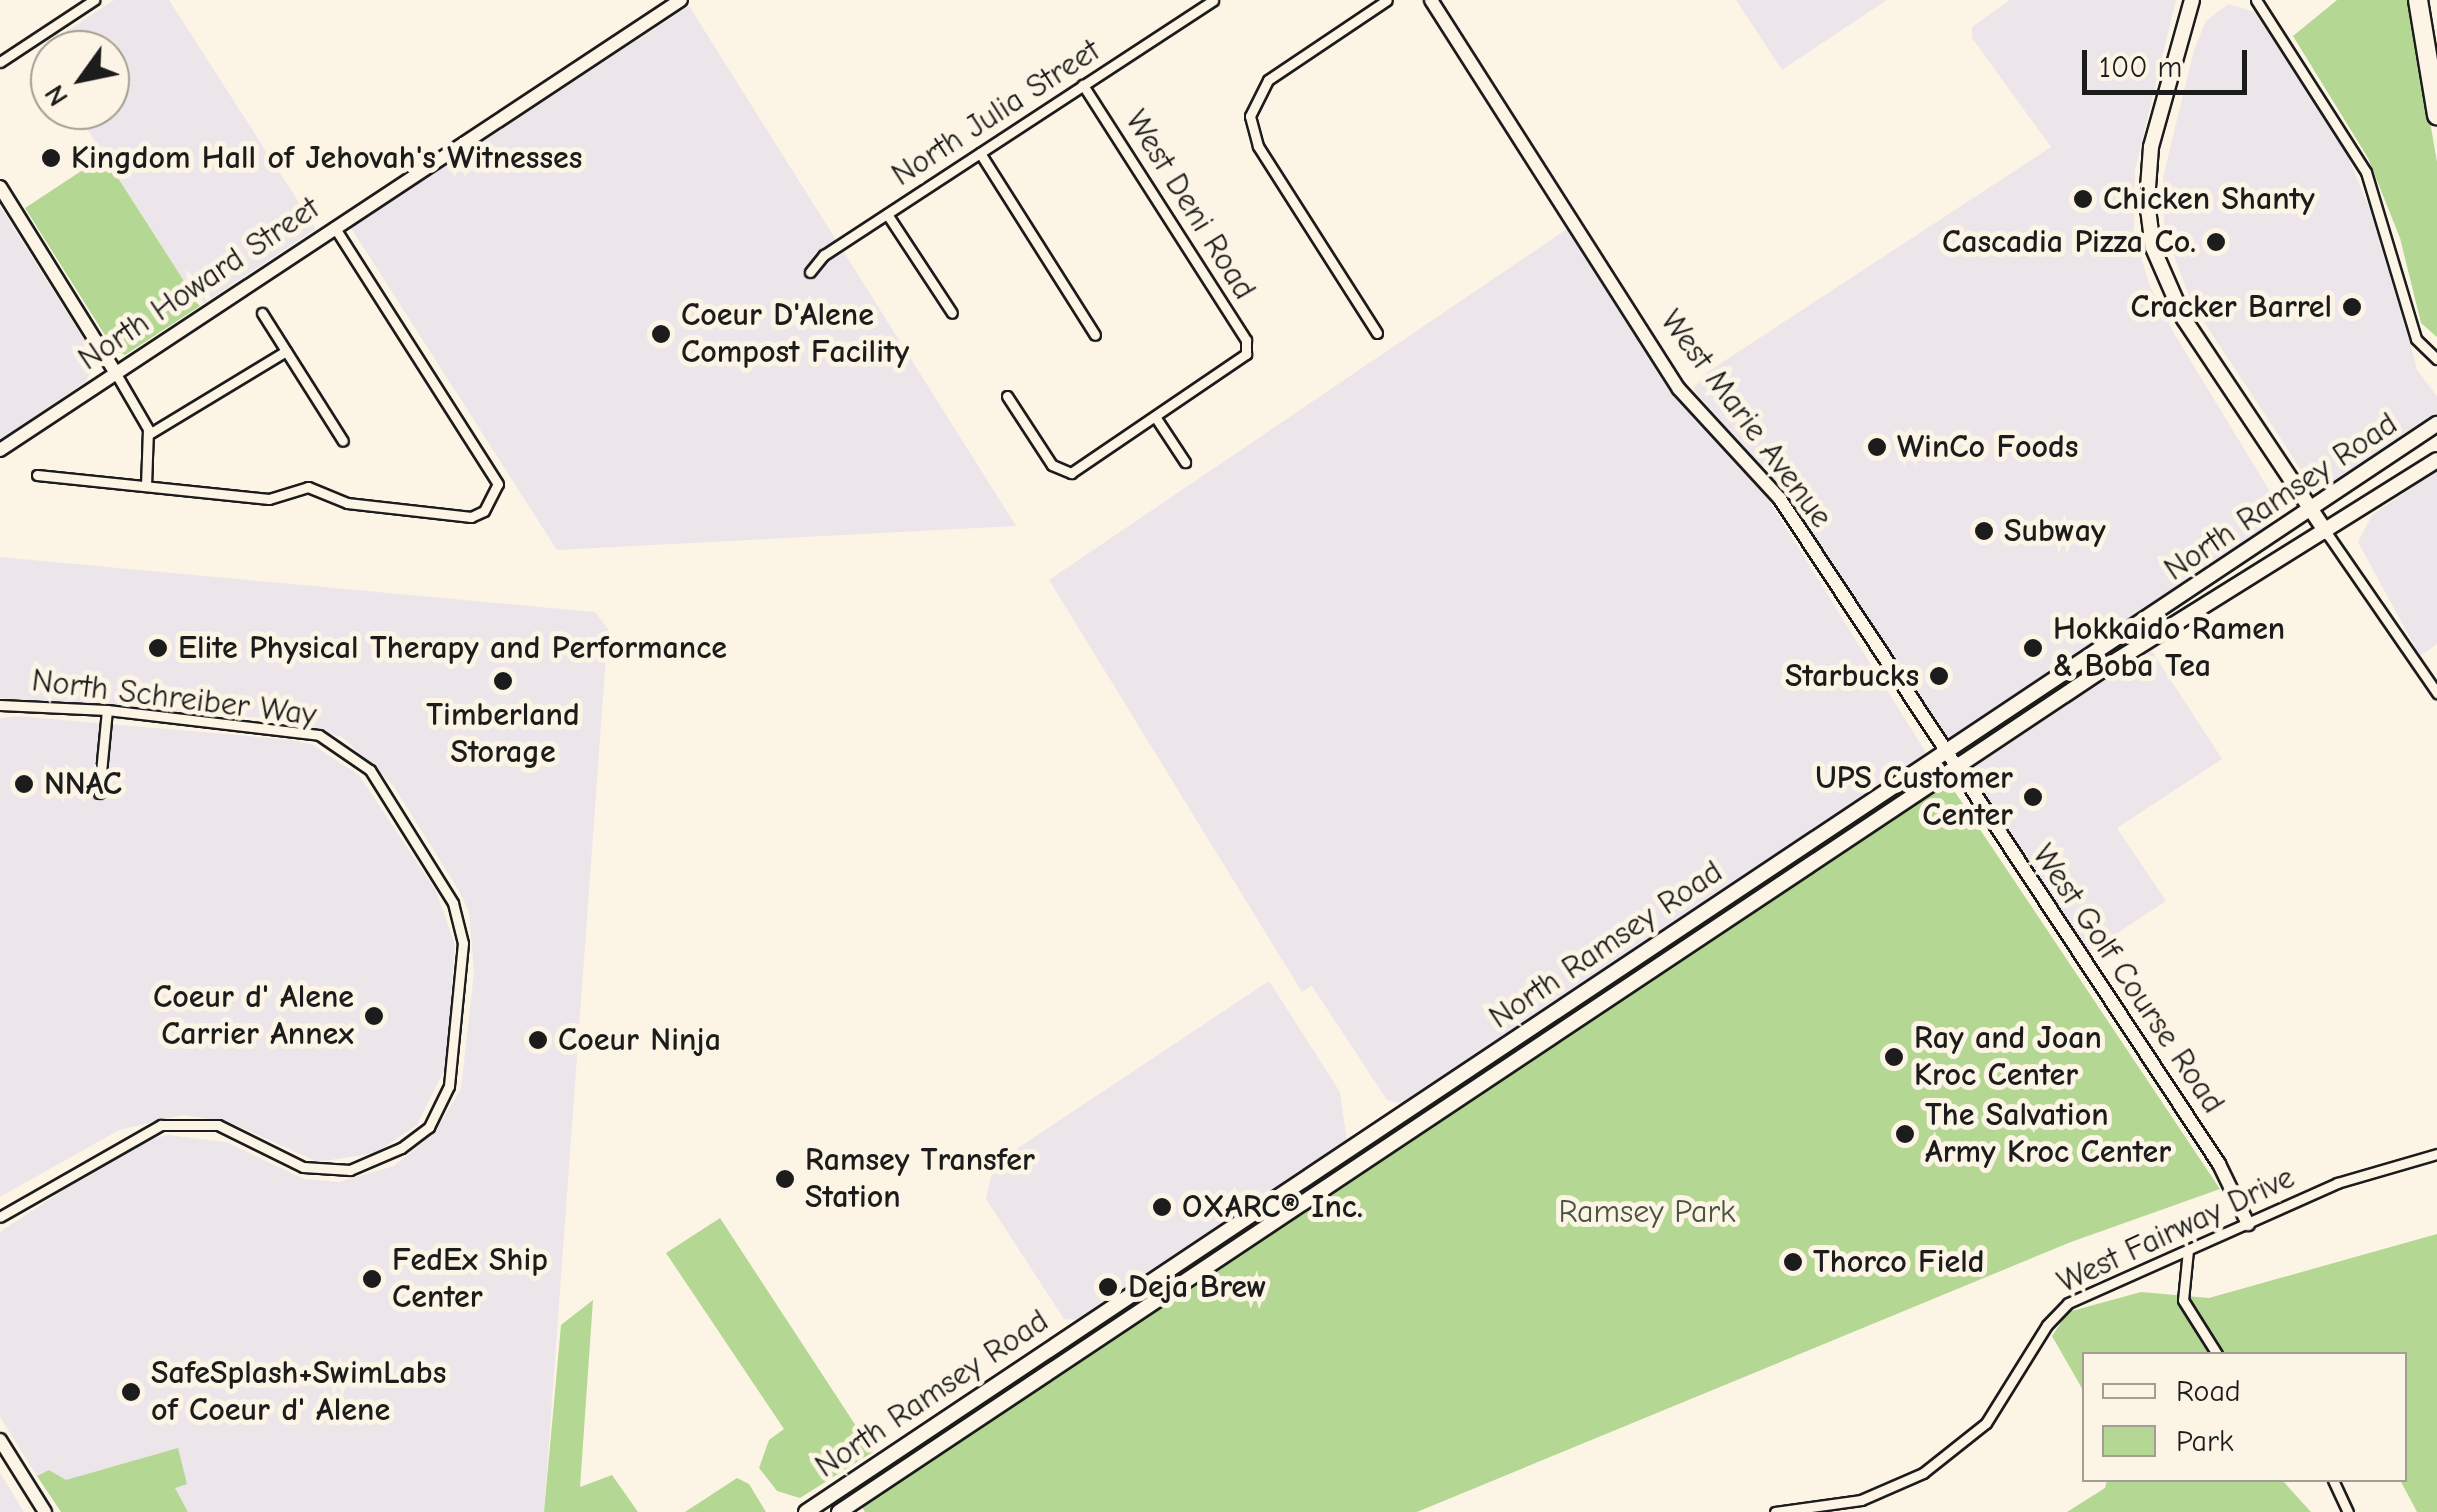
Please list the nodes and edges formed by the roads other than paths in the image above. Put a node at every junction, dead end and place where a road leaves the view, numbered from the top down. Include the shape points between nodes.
1 (94, 0) edge
2 (1214, 0) edge
3 (1386, 0) edge
4 (1431, 0) edge
5 (2192, 0) edge
6 (2256, 0) edge
7 (2418, 0) edge
8 (671, 2) edge
9 (0, 62) edge
10 (1083, 86) junction
11 (2437, 114) edge
12 (980, 153) junction
13 (0, 188) edge
14 (887, 214) junction
15 (334, 227) junction
16 (810, 272) dead end
17 (952, 313) dead end
18 (262, 314) dead end
19 (1376, 333) dead end
20 (1095, 335) dead end
21 (286, 351) junction
22 (2437, 359) edge
23 (115, 372) junction
24 (1007, 396) dead end
25 (1156, 418) junction
26 (2437, 424) edge
27 (148, 434) junction
28 (343, 441) dead end
29 (0, 450) edge
30 (2437, 460) edge
31 (1184, 462) dead end
32 (37, 475) dead end
33 (146, 485) junction
34 (2314, 512) junction
35 (2326, 532) junction
36 (2437, 694) edge
37 (0, 705) edge
38 (108, 710) junction
39 (1943, 753) junction
40 (1953, 769) junction
41 (99, 792) dead end
42 (2437, 1154) edge
43 (0, 1217) edge
44 (2248, 1224) junction
45 (2188, 1250) junction
46 (2216, 1352) edge
47 (0, 1440) edge
48 (2334, 1482) edge
49 (45, 1512) edge
50 (806, 1512) edge
51 (839, 1512) edge
52 (1775, 1512) edge
53 (2348, 1512) edge

1 - 9 street
2 - 10 street, North Julia Street
3 - 19 street via 1268,80 1250,109 1258,146
4 - 39 street, West Marie Avenue via 1672,379 1767,482
5 - 34 main road via 2151,148 2147,201 2153,248 2184,318
6 - 22 street via 2366,172 2416,339
7 - 11 highway
8 - 15 street, North Howard Street
10 - 12 street, North Julia Street
10 - 25 street, West Deni Road via 1246,340 1246,354
12 - 14 street, North Julia Street
12 - 20 street
13 - 23 street
14 - 16 street, North Julia Street via 824,254
14 - 17 street
15 - 23 street, North Howard Street
15 - 33 street via 498,484 492,501 471,518 347,503 308,488 269,499
18 - 21 street
21 - 27 street
21 - 28 street
23 - 27 street via 136,398
23 - 29 street, North Howard Street
24 - 25 street via 1064,473
25 - 31 street
26 - 34 main road, North Ramsey Road
27 - 33 street
30 - 35 main road, North Ramsey Road
32 - 33 street
34 - 35 main road
34 - 39 main road, North Ramsey Road
35 - 36 street
35 - 40 main road, North Ramsey Road
37 - 38 street, North Schreiber Way
38 - 41 street
38 - 43 street, North Schreiber Way via 319,735 370,770 453,902 463,943 462,1001 449,1086 430,1126 402,1148 350,1170 302,1167 218,1124 161,1125
39 - 40 street, West Marie Avenue
39 - 50 main road, North Ramsey Road
40 - 44 street, West Golf Course Road via 2219,1164
40 - 51 main road, North Ramsey Road
42 - 44 street, West Fairway Drive via 2350,1178
44 - 45 street, West Fairway Drive
45 - 46 street via 2183,1300
45 - 52 street, West Fairway Drive via 2055,1314 1986,1423 1923,1473 1861,1500
47 - 49 street
48 - 53 street

